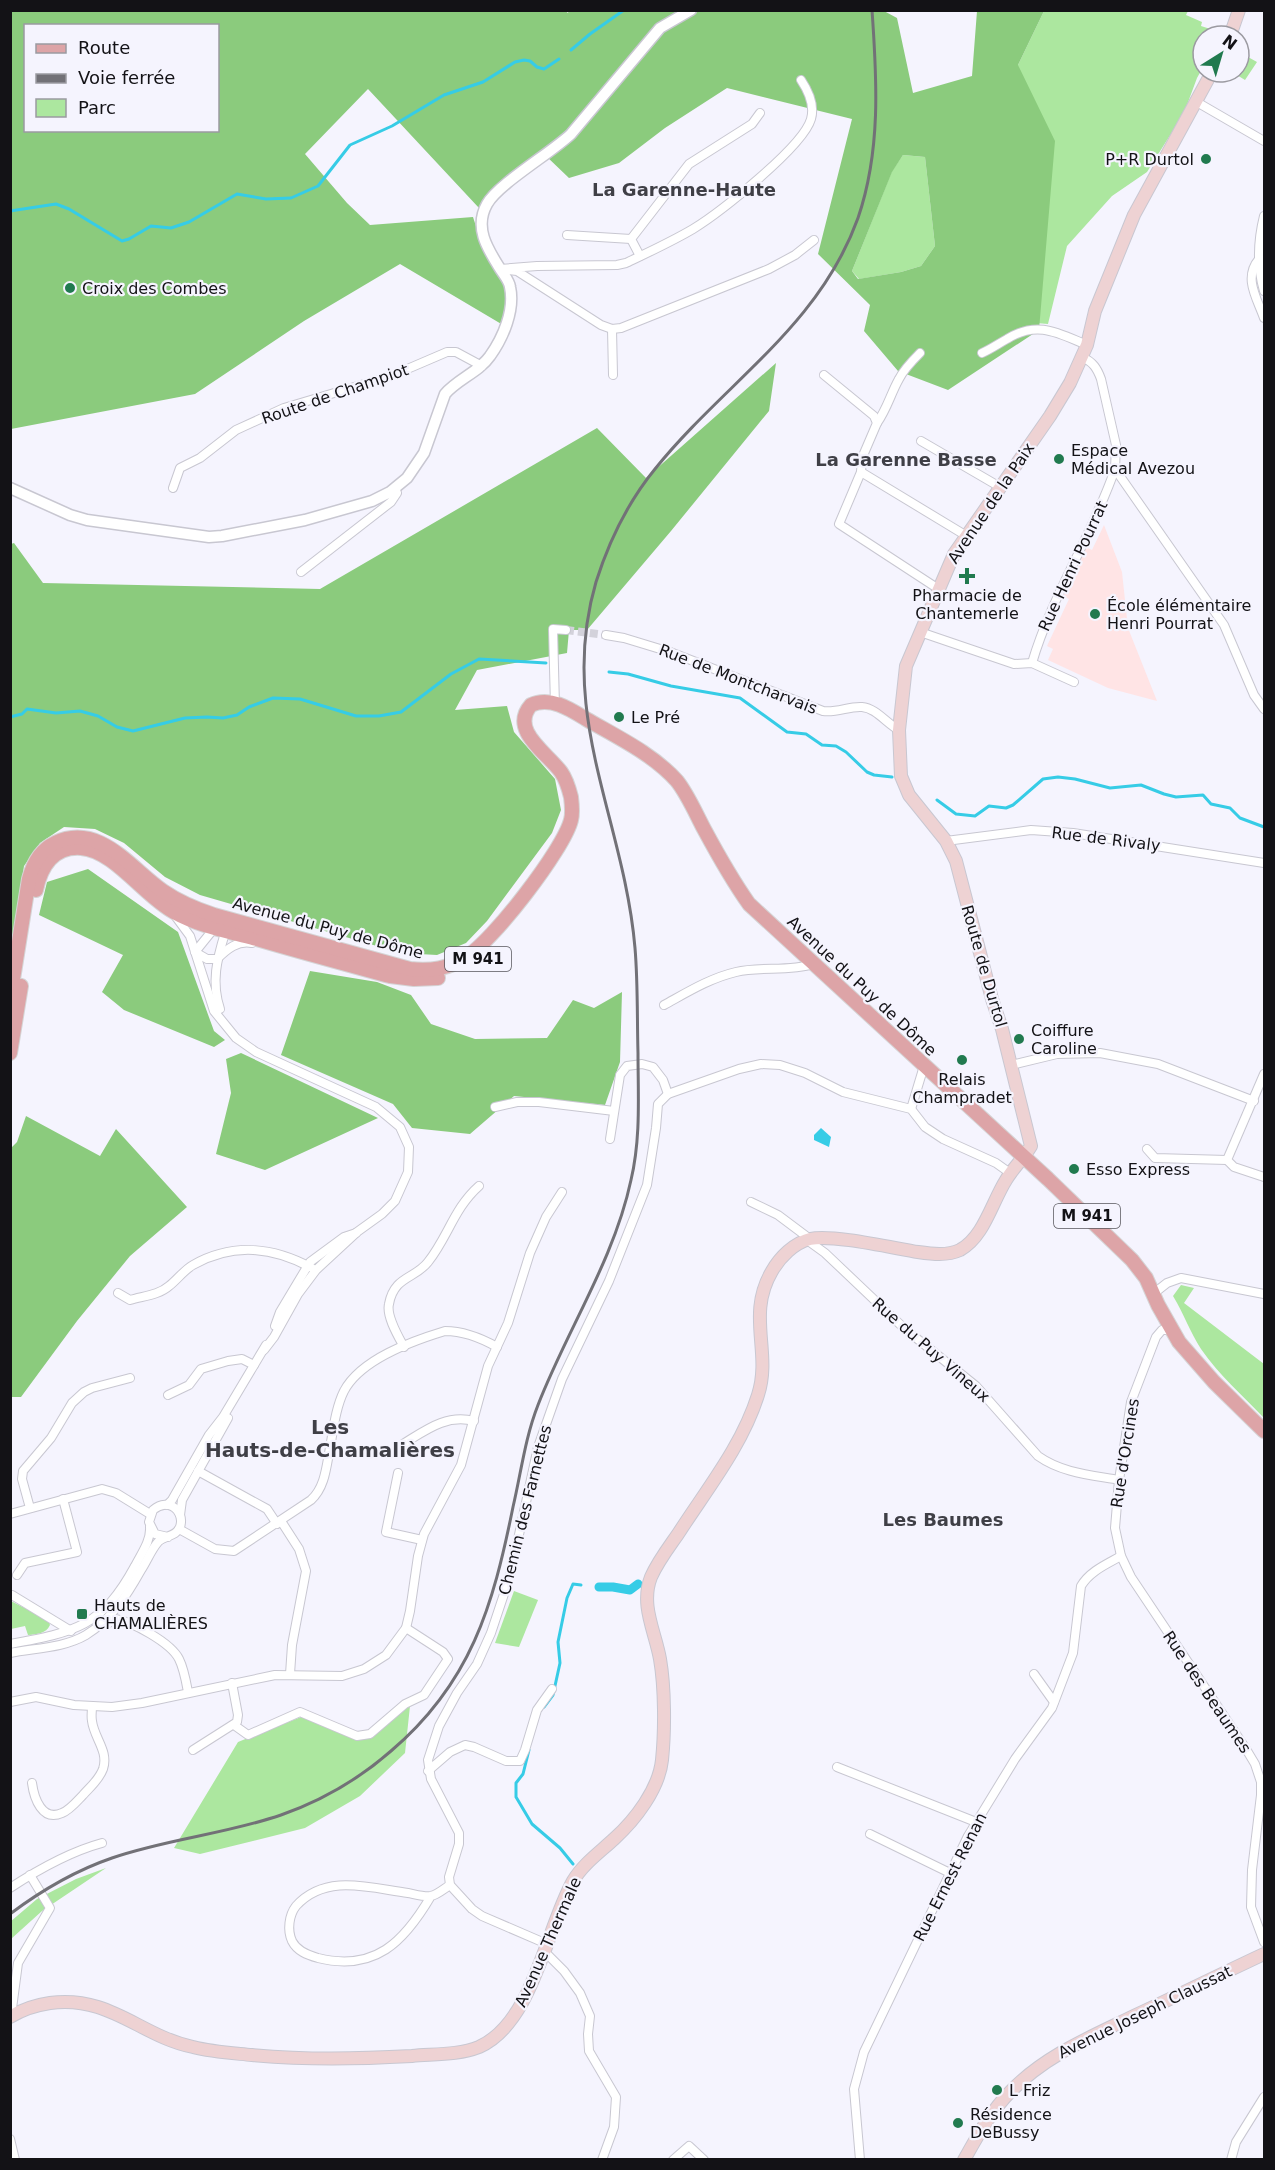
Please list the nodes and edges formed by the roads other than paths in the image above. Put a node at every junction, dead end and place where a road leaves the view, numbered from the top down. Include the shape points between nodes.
1 (691, 10) edge
2 (801, 80) dead end
3 (1205, 84) edge
4 (1195, 101) junction
5 (760, 113) dead end
6 (1264, 141) edge
7 (1264, 216) edge
8 (567, 235) dead end
9 (632, 238) junction
10 (814, 240) dead end
11 (640, 256) junction
12 (1260, 259) junction
13 (500, 269) junction
14 (1264, 291) edge
15 (1264, 318) edge
16 (612, 329) junction
17 (1084, 351) junction
18 (920, 353) dead end
19 (982, 353) dead end
20 (482, 366) junction
21 (613, 375) dead end
22 (824, 375) dead end
23 (877, 423) junction
24 (921, 441) dead end
25 (1115, 469) junction
26 (861, 472) junction
27 (1000, 487) junction
28 (10, 488) edge
29 (173, 488) dead end
30 (395, 488) junction
31 (966, 535) junction
32 (301, 572) dead end
33 (938, 588) junction
34 (566, 630) dead end
35 (920, 632) junction
36 (606, 635) tunnel mouth
37 (1032, 663) junction
38 (1074, 682) dead end
39 (555, 705) junction
40 (1264, 709) edge
41 (900, 730) junction
42 (904, 786) joint
43 (946, 842) junction
44 (1264, 863) edge
45 (165, 906) junction
46 (200, 910) junction
47 (221, 929) junction
48 (23, 947) junction
49 (339, 950) junction
50 (195, 952) junction
51 (217, 959) junction
52 (814, 964) junction
53 (390, 976) junction
54 (10, 999) edge
55 (664, 1005) dead end
56 (222, 1022) junction
57 (10, 1053) edge
58 (1011, 1065) junction
59 (924, 1066) junction
60 (1264, 1074) edge
61 (668, 1094) junction
62 (1254, 1101) junction
63 (495, 1107) dead end
64 (911, 1109) junction
65 (614, 1111) junction
66 (610, 1139) dead end
67 (1147, 1149) dead end
68 (1024, 1157) junction
69 (1227, 1160) junction
70 (1010, 1173) junction
71 (1264, 1177) edge
72 (479, 1186) dead end
73 (562, 1192) dead end
74 (751, 1202) dead end
75 (808, 1239) junction
76 (312, 1268) junction
77 (1155, 1292) junction
78 (118, 1293) dead end
79 (1264, 1294) edge
80 (1172, 1330) junction
81 (404, 1347) junction
82 (497, 1347) junction
83 (1194, 1359) junction
84 (254, 1365) junction
85 (130, 1378) dead end
86 (237, 1394) junction
87 (168, 1395) dead end
88 (474, 1421) junction
89 (1264, 1431) edge
90 (403, 1444) dead end
91 (198, 1471) junction
92 (398, 1473) dead end
93 (1119, 1480) junction
94 (63, 1499) junction
95 (166, 1505) junction
96 (30, 1508) junction
97 (10, 1514) edge
98 (150, 1514) junction
99 (180, 1516) junction
100 (279, 1522) junction
101 (150, 1526) junction
102 (179, 1529) junction
103 (168, 1537) junction
104 (422, 1540) junction
105 (1122, 1556) junction
106 (17, 1575) dead end
107 (12, 1595) edge
108 (121, 1603) junction
109 (127, 1622) junction
110 (406, 1628) junction
111 (71, 1631) junction
112 (84, 1636) junction
113 (10, 1644) edge
114 (10, 1653) edge
115 (290, 1674) junction
116 (1034, 1674) dead end
117 (232, 1683) junction
118 (552, 1689) dead end
119 (188, 1692) junction
120 (10, 1702) edge
121 (1054, 1702) junction
122 (92, 1707) junction
123 (234, 1725) junction
124 (193, 1750) dead end
125 (837, 1767) dead end
126 (428, 1771) junction
127 (32, 1783) dead end
128 (976, 1822) junction
129 (870, 1834) dead end
130 (102, 1843) dead end
131 (950, 1873) junction
132 (30, 1875) junction
133 (450, 1885) junction
134 (10, 1888) edge
135 (431, 1896) junction
136 (1264, 1942) edge
137 (545, 1948) junction
138 (1264, 1954) edge
139 (11, 2016) edge
140 (1264, 2097) edge
141 (10, 2139) edge
142 (15, 2160) edge
143 (603, 2160) edge
144 (673, 2160) edge
145 (704, 2160) edge
146 (860, 2160) edge
147 (964, 2160) edge
148 (1231, 2160) edge

1 - 13 street via 660,28 571,134 488,202 482,215 482,235
2 - 11 street via 809,92 812,111 808,127 794,145 700,223
3 - 4 main road, Avenue de la Paix
4 - 6 street
4 - 17 main road, Avenue de la Paix via 1129,225 1095,311
5 - 9 street via 752,124 689,164
7 - 12 street
8 - 9 street
9 - 11 street
10 - 16 street via 769,268 632,325
11 - 13 street via 610,267
12 - 14 street
12 - 15 street via 1254,265 1251,280
13 - 16 street via 517,272
13 - 20 street via 510,286 511,308 501,339
16 - 21 street
17 - 19 street via 1042,328 1027,330
17 - 25 street via 1101,379 1116,445
17 - 27 main road, Avenue de la Paix via 1061,400
18 - 23 street via 898,380
20 - 29 street, Route de Champiot via 456,352 447,352 391,376 284,408 237,430 180,468
20 - 30 street via 445,394 424,453
22 - 23 street via 874,416
23 - 26 street via 862,458
24 - 27 street
25 - 37 street, Rue Henri Pourrat via 1040,636
25 - 40 street via 1224,625 1254,695
26 - 31 street
26 - 33 street via 839,524
27 - 31 main road, Avenue de la Paix
28 - 30 street via 87,520 209,537 305,520 372,501
30 - 32 street via 397,493 391,502
31 - 33 main road, Avenue de la Paix
33 - 35 main road, Avenue de la Paix
34 - 39 street via 552,629
35 - 37 street via 1014,664
35 - 41 main road, Avenue de la Paix via 906,666
36 - 41 street, Rue de Montcharvais via 670,652 823,711 868,708
37 - 38 street
39 - 49 main road, Avenue du Puy de Dôme / M 941 via 546,701 531,705 524,726 562,774 571,796 571,820 557,849 493,935 464,959 430,971
39 - 52 main road, Avenue du Puy de Dôme / M 941 via 572,711 657,763 678,782 749,904
39 - 53 main road, Avenue du Puy de Dôme / M 941 via 535,707 527,726 567,771 579,797 577,824 565,849 497,939 472,964 459,972 431,979
41 - 42 main road, Avenue de la Paix via 899,767
42 - 43 main road, Route de Durtol
43 - 44 street, Rue de Rivaly via 1031,830
43 - 58 main road, Route de Durtol via 956,861
45 - 47 main road, Avenue du Puy de Dôme / M 941
45 - 48 main road, Avenue du Puy de Dôme / M 941 via 105,855 81,848 63,850 49,859 39,876
45 - 50 street via 187,929
46 - 47 street
46 - 48 main road, Avenue du Puy de Dôme / M 941 via 163,891 106,846 90,839 70,838 47,848 33,866
46 - 49 main road, Avenue du Puy de Dôme / M 941
47 - 49 street
47 - 50 street
47 - 51 street
47 - 53 main road, Avenue du Puy de Dôme / M 941
48 - 54 main road, Avenue du Puy de Dôme
48 - 57 main road, Avenue du Puy de Dôme
50 - 51 street via 207,959
50 - 56 street via 214,1011
51 - 53 street via 230,947 247,942 339,967
51 - 56 street via 215,988
52 - 55 street via 797,969 735,972
52 - 59 main road, Avenue du Puy de Dôme / M 941
56 - 76 street via 244,1045 365,1101 389,1117 408,1143 408,1172 387,1210 341,1239
58 - 62 street via 1057,1054 1100,1053 1158,1064
58 - 68 main road, Route de Durtol via 1031,1146
59 - 64 street
59 - 68 main road, Avenue du Puy de Dôme / M 941
60 - 62 street
61 - 64 street via 739,1069 780,1065 843,1092
61 - 65 street via 653,1067 630,1065 620,1075
61 - 126 street, Chemin des Farnettes via 658,1104 647,1185 609,1281 562,1379 538,1447 510,1576 491,1632 477,1664 439,1726 429,1752
62 - 69 street
63 - 65 street via 539,1102
64 - 70 street via 943,1139
65 - 66 street
67 - 69 street via 1155,1158
68 - 70 main road
68 - 77 main road, Avenue du Puy de Dôme / M 941 via 1132,1260
69 - 71 street via 1234,1167
70 - 75 main road via 978,1232 957,1251 936,1254
72 - 81 street via 463,1201 429,1261 402,1280 392,1294 388,1308
73 - 82 street via 535,1240
74 - 75 street, Rue du Puy Vineux via 778,1215
75 - 93 street, Rue du Puy Vineux via 905,1329 976,1386 1038,1456 1064,1470
75 - 137 main road, Avenue Thermale via 778,1261 762,1294 762,1380 745,1427 655,1569 649,1585 647,1610 663,1686 663,1750 657,1778 627,1827 576,1877
76 - 78 street via 258,1249 238,1251 194,1264 159,1292 130,1300
76 - 84 street via 280,1312
77 - 79 street via 1181,1278
77 - 80 main road, Avenue du Puy de Dôme / M 941
77 - 83 main road, Avenue du Puy de Dôme / M 941 via 1181,1330
80 - 83 main road, Avenue du Puy de Dôme / M 941
80 - 93 street, Rue d'Orcines via 1162,1330 1156,1337 1131,1402
81 - 82 street via 450,1331
81 - 100 street via 374,1361 351,1380 339,1404 319,1491
82 - 88 street
83 - 89 main road, Avenue du Puy de Dôme / M 941
84 - 86 street
84 - 87 street via 242,1359 207,1367 197,1372 189,1385
85 - 96 street via 92,1388 72,1403 51,1438 23,1471
86 - 91 street
86 - 95 street
88 - 90 street via 449,1420
88 - 104 street via 461,1464
91 - 99 street via 182,1500
91 - 100 street via 267,1509
92 - 104 street via 386,1532
93 - 105 street, Rue d'Orcines via 1115,1528
94 - 96 street
94 - 98 street via 106,1489
94 - 106 street via 77,1552 25,1563
95 - 98 street
95 - 99 street via 175,1508
96 - 97 street
98 - 101 street
99 - 102 street
100 - 102 street via 228,1552
100 - 115 street via 299,1549 306,1571
101 - 103 street via 159,1536
101 - 111 street via 150,1538 118,1594 97,1615
102 - 103 street
103 - 108 street via 158,1542
104 - 110 street
105 - 121 street, Rue Ernest Renan via 1094,1571 1081,1586 1073,1653
105 - 136 street, Rue des Beaumes via 1144,1598 1246,1749 1258,1773 1261,1795 1251,1907
107 - 111 street
108 - 109 street
108 - 112 street
109 - 112 street via 114,1619
109 - 119 street via 176,1654
110 - 115 street via 386,1655 358,1672 330,1677
110 - 123 street via 448,1659 424,1695 405,1704 370,1734 357,1736 300,1712 248,1735
111 - 113 street
112 - 114 street via 54,1646
115 - 117 street
116 - 121 street
117 - 119 street
117 - 123 street via 238,1717
118 - 126 street via 537,1710 520,1761 506,1761 465,1745
119 - 122 street via 142,1703
120 - 122 street via 36,1697
121 - 128 street, Rue Ernest Renan
122 - 127 street via 92,1721 105,1757 98,1779 66,1811 55,1815 37,1804
123 - 124 street
125 - 128 street
126 - 133 street via 459,1833
128 - 131 street, Rue Ernest Renan
129 - 131 street
130 - 132 street via 81,1848
131 - 146 street, Rue Ernest Renan via 858,2071 854,2089
132 - 134 street
132 - 139 street via 50,1908 18,1964
133 - 135 street
133 - 137 street via 482,1916
135 - 135 street via 341,1885 324,1887 293,1910 290,1937 297,1948 316,1957 345,1961 372,1957 402,1937
137 - 139 main road, Avenue Thermale via 523,2001 510,2021 491,2040 460,2052 341,2060 288,2058 184,2045 104,2008 84,2003 40,2005
137 - 143 street via 580,1993 590,2016 589,2051 616,2097 614,2127
138 - 147 main road, Avenue Joseph Claussat via 1051,2058 1005,2097
140 - 148 street via 1236,2142
141 - 142 street
144 - 145 street via 689,2146

